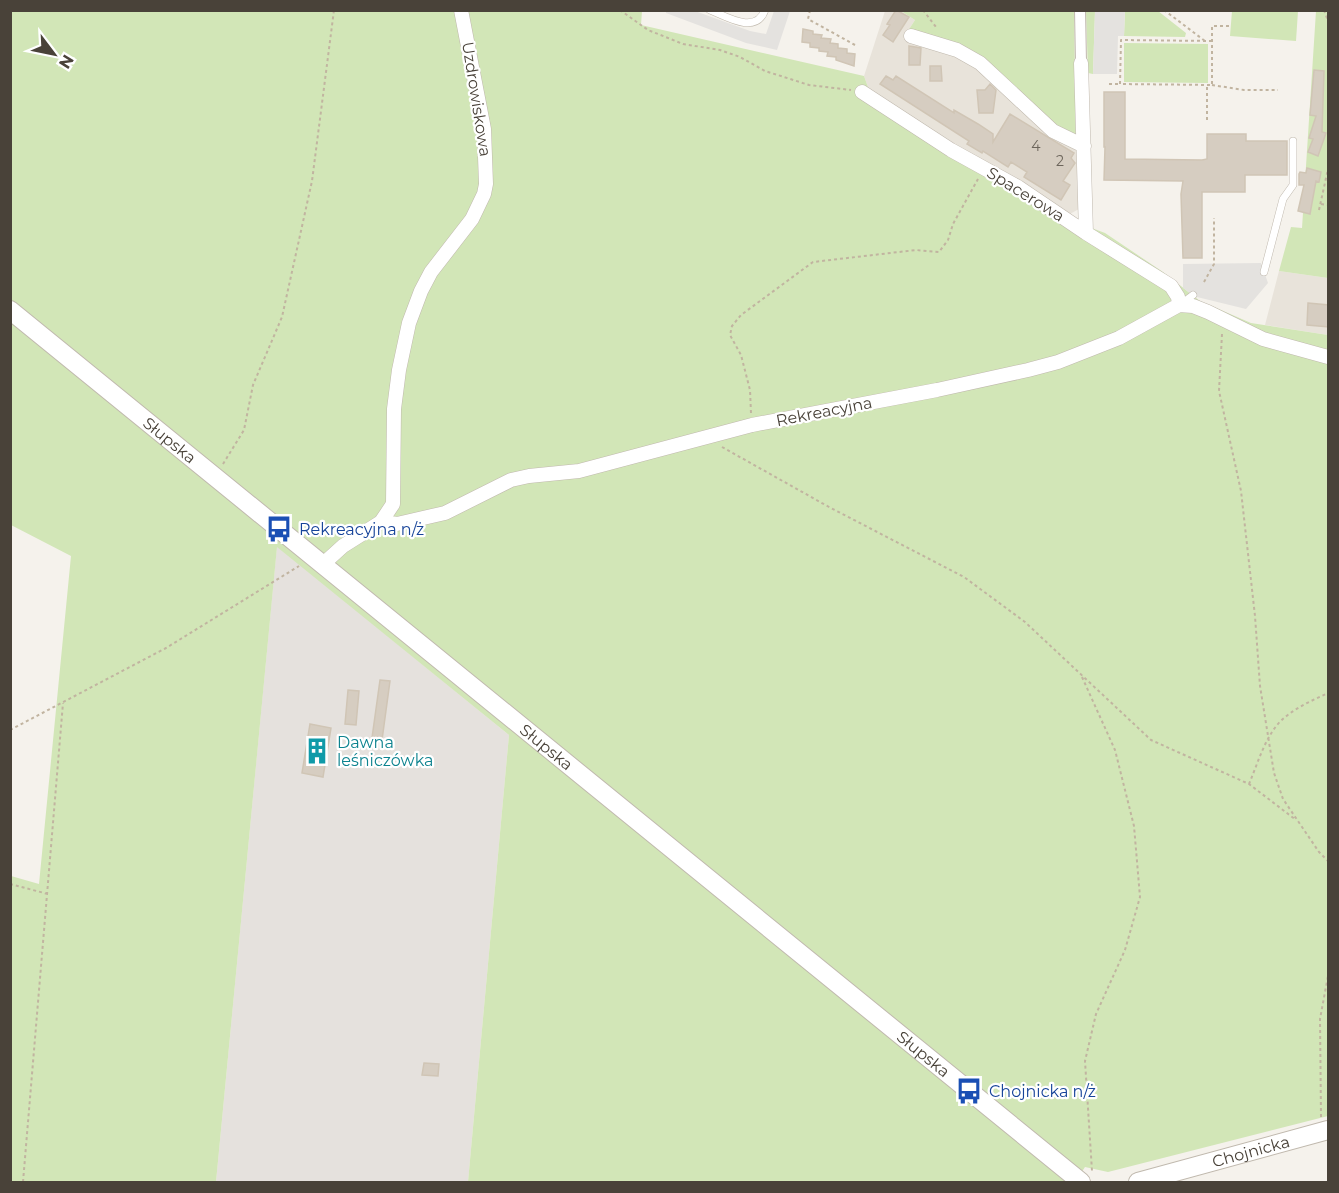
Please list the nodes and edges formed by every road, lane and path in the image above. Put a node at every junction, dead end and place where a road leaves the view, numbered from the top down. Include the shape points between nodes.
1 (334, 10) edge
2 (462, 10) edge
3 (620, 10) edge
4 (710, 10) edge
5 (765, 10) edge
6 (810, 10) edge
7 (923, 10) edge
8 (1080, 10) edge
9 (1164, 10) edge
10 (1324, 10) edge
11 (1329, 21) edge
12 (1230, 26) dead end
13 (911, 36) dead end
14 (1205, 41) junction
15 (1212, 41) junction
16 (932, 44) junction
17 (855, 45) dead end
18 (1081, 63) joint
19 (1109, 84) dead end
20 (1120, 84) junction
21 (1210, 85) junction
22 (1278, 90) dead end
23 (862, 92) joint
24 (1207, 120) dead end
25 (1293, 141) dead end
26 (1084, 146) junction
27 (985, 168) junction
28 (1329, 169) edge
29 (1321, 204) junction
30 (1329, 205) edge
31 (1319, 210) dead end
32 (1214, 218) dead end
33 (1086, 232) junction
34 (1264, 272) dead end
35 (1204, 282) dead end
36 (1192, 295) dead end
37 (1179, 305) junction
38 (10, 310) edge
39 (1223, 319) junction
40 (1329, 357) edge
41 (752, 425) junction
42 (707, 438) junction
43 (215, 477) junction
44 (381, 522) junction
45 (314, 563) junction
46 (1082, 676) junction
47 (1329, 693) edge
48 (63, 703) junction
49 (10, 730) edge
50 (1268, 739) junction
51 (1249, 784) junction
52 (1296, 820) junction
53 (1329, 861) edge
54 (10, 884) edge
55 (48, 894) junction
56 (1329, 976) edge
57 (1325, 1131) edge
58 (1196, 1174) edge
59 (1087, 1177) edge
60 (23, 1182) edge
61 (1138, 1182) edge

1 - 43 path via 312,181 282,317 253,386 244,430
2 - 44 street, Uzdrowiskowa via 484,129 486,184 472,219 421,291 409,323 394,409 393,504
3 - 23 path via 648,30 683,44 720,50 809,86
4 - 5 lane via 747,24 762,17
6 - 17 path via 808,19
7 - 16 path via 936,27
8 - 18 street
9 - 14 path
10 - 11 path
12 - 15 path via 1212,26
13 - 16 street
14 - 15 path
14 - 20 path via 1120,40
15 - 21 path
16 - 26 street via 957,50 980,63 1053,130
18 - 26 street
19 - 20 path
20 - 21 path
21 - 22 path
21 - 24 path
23 - 27 street, Spacerowa
25 - 34 lane via 1293,184 1283,199
26 - 33 street
27 - 33 street, Spacerowa
27 - 41 path via 939,252 916,250 813,262 741,315 730,335 741,355 750,390
28 - 29 path
29 - 30 path
29 - 31 path
32 - 35 path via 1214,264
33 - 37 street, Spacerowa via 1171,286
36 - 37 lane
37 - 39 street
37 - 41 street, Rekreacyjna via 1119,338 1058,362 978,382
38 - 43 street, Słupska
39 - 40 street via 1263,339
39 - 50 path via 1219,391 1241,491
41 - 42 street, Rekreacyjna
42 - 44 street, Rekreacyjna via 579,471 511,480 445,513 398,524
42 - 46 path via 964,577 1025,622
43 - 45 street, Słupska
44 - 45 street
45 - 48 path
45 - 59 street, Słupska
46 - 51 path via 1151,740
46 - 59 path via 1115,750 1134,826 1140,897 1125,950 1096,1014 1085,1061
47 - 50 path via 1282,719
48 - 49 path
48 - 55 path
50 - 51 path
50 - 52 path via 1283,800
51 - 52 path
52 - 53 path
54 - 55 path
55 - 60 path
56 - 57 path via 1320,1019
57 - 58 street, Chojnicka
58 - 61 street, Chojnicka

